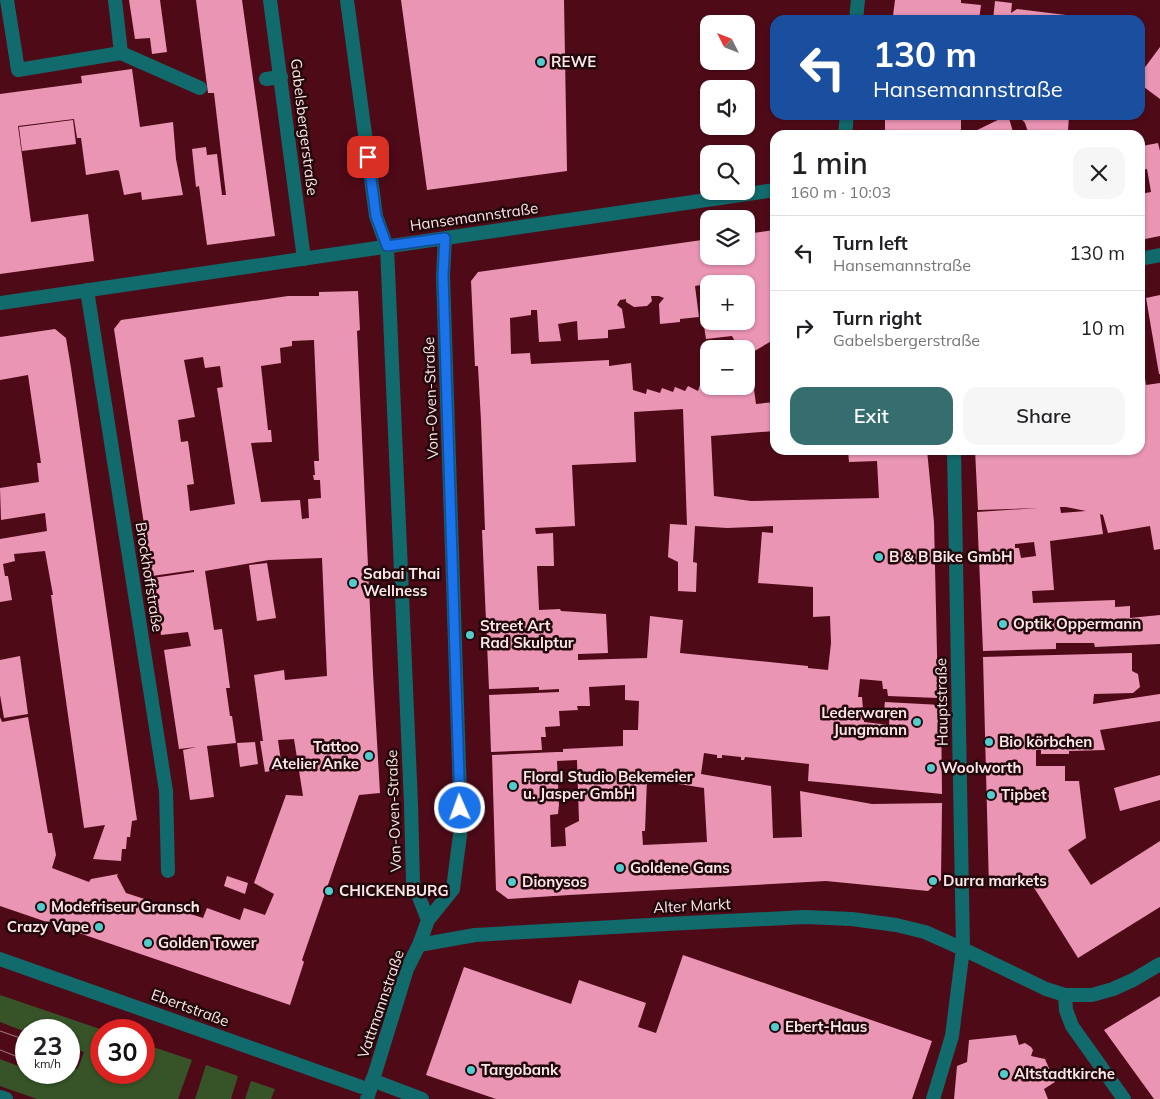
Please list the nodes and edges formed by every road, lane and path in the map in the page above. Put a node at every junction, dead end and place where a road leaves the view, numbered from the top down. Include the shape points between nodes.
1 (7, 0) edge
2 (115, 0) edge
3 (270, 0) edge
4 (347, 0) edge
5 (858, 0) edge
6 (856, 15) edge
7 (121, 53) junction
8 (281, 77) junction
9 (266, 79) dead end
10 (200, 88) dead end
11 (770, 191) edge
12 (445, 238) junction
13 (387, 246) junction
14 (1160, 255) edge
15 (304, 258) junction
16 (1145, 258) edge
17 (87, 290) junction
18 (0, 303) edge
19 (954, 455) edge
20 (168, 871) dead end
21 (428, 920) junction
22 (419, 945) junction
23 (963, 949) junction
24 (0, 959) edge
25 (1160, 964) edge
26 (1065, 995) junction
27 (369, 1090) edge
28 (0, 1097) edge
29 (6, 1099) edge
30 (422, 1099) edge
31 (933, 1099) edge
32 (1124, 1099) edge

1 - 7 street via 18,70
2 - 7 street
3 - 8 street, Gabelsbergerstraße
4 - 13 street via 376,216
5 - 6 street
7 - 10 street
8 - 9 street
8 - 15 street, Gabelsbergerstraße
11 - 12 street, Hansemannstraße
12 - 13 street, Hansemannstraße
12 - 21 street, Von-Oven-Straße via 443,276 461,827 453,888
13 - 15 street, Hansemannstraße
13 - 21 street, Von-Oven-Straße via 413,882
14 - 16 street
15 - 17 street, Hansemannstraße
17 - 18 street, Hansemannstraße
17 - 20 street, Brockhoffstraße via 166,791
19 - 23 street, Hauptstraße
21 - 22 street, Vattmannstraße
22 - 23 street, Alter Markt via 475,935 805,918 852,919 896,925 925,932
22 - 27 street, Vattmannstraße via 406,969
23 - 26 street, Alter Markt
23 - 31 street, Hauptstraße via 952,1036
24 - 27 street, Ebertstraße
25 - 26 street, Alter Markt via 1113,989 1092,995
26 - 32 street via 1072,1026
27 - 30 street, Ebertstraße
28 - 29 street

